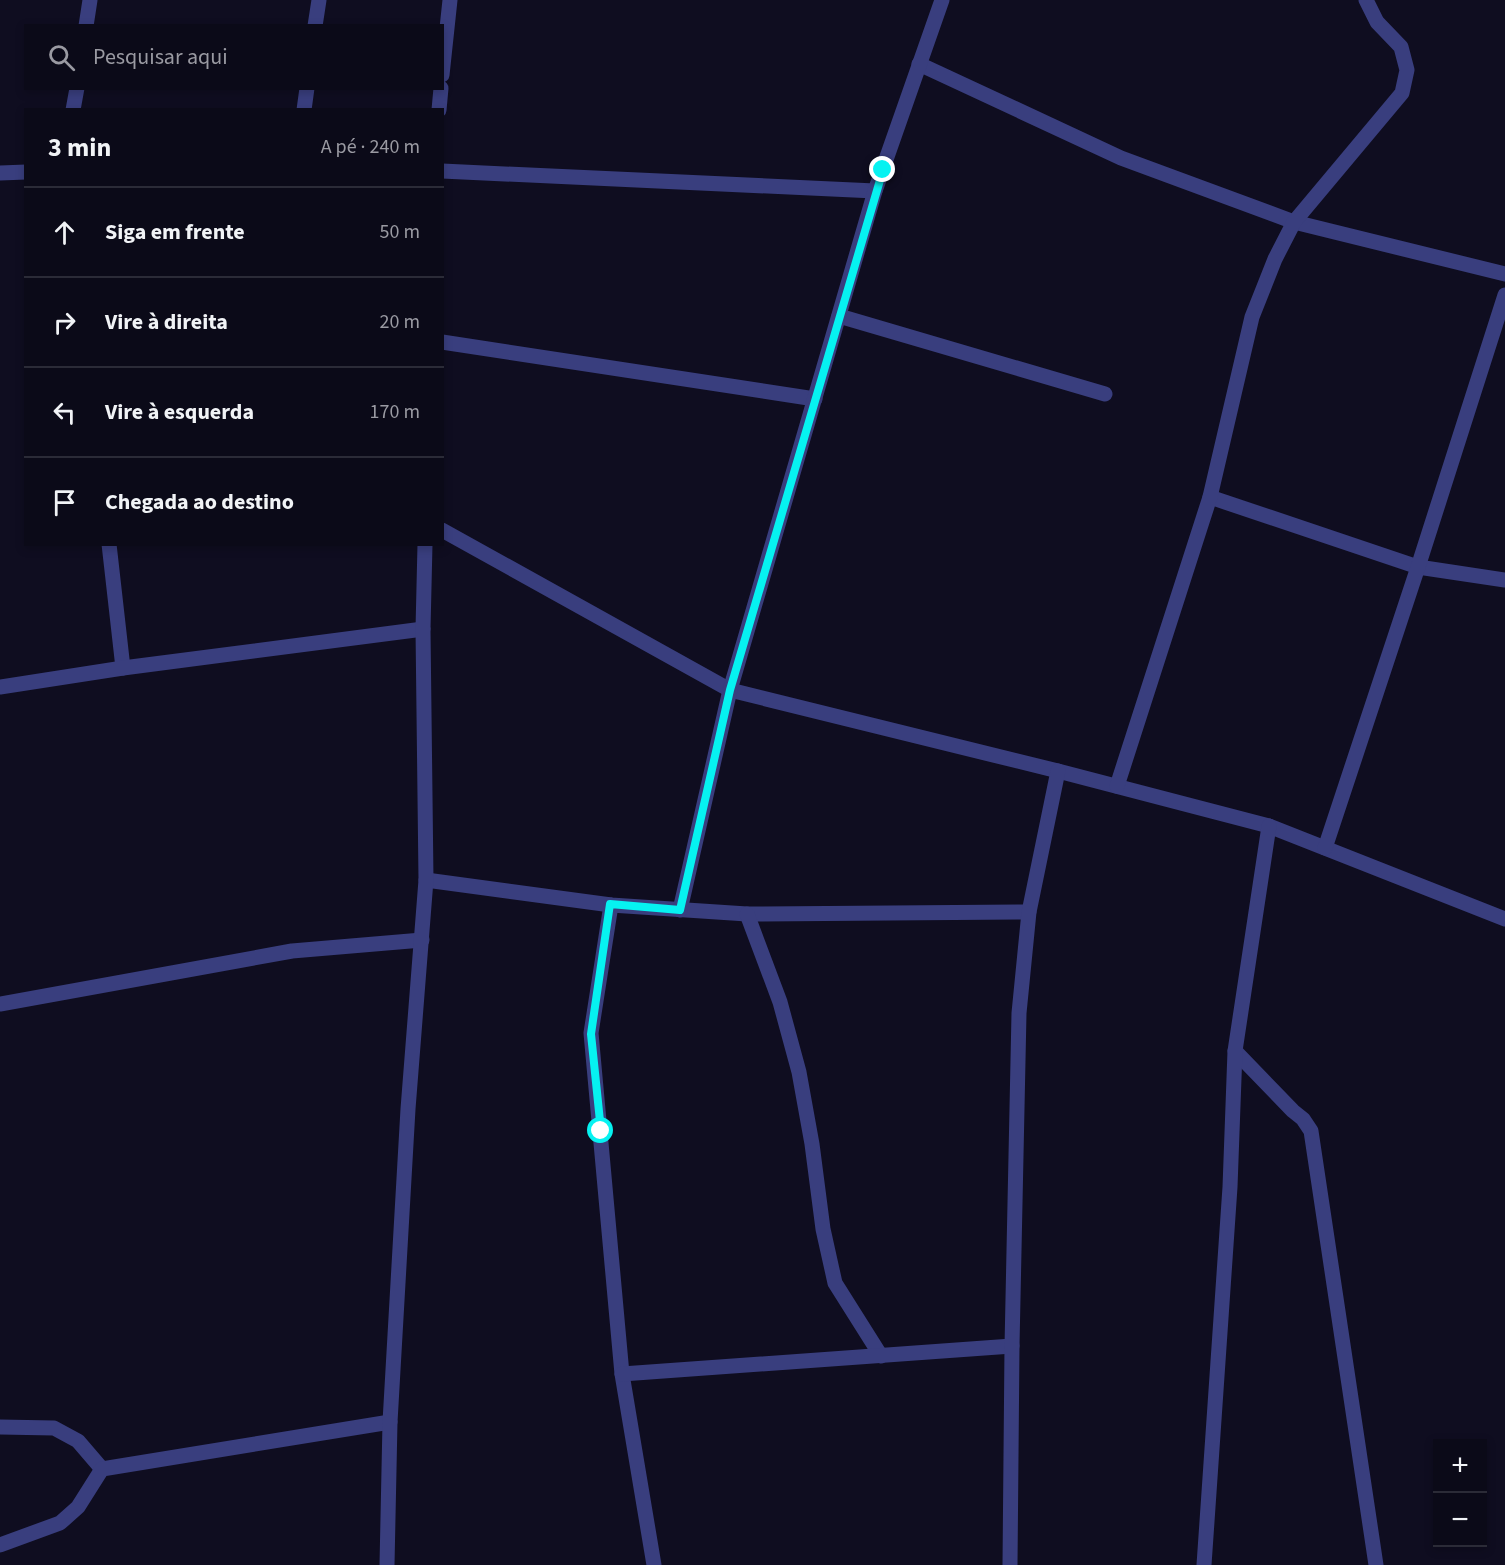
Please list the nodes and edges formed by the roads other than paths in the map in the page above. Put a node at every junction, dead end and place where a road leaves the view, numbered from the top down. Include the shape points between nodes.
1 (90, 0) edge
2 (319, 0) edge
3 (450, 0) edge
4 (942, 0) edge
5 (1366, 0) edge
6 (86, 24) edge
7 (315, 24) edge
8 (444, 56) edge
9 (920, 64) junction
10 (77, 90) edge
11 (306, 90) edge
12 (441, 90) edge
13 (73, 108) edge
14 (304, 108) edge
15 (439, 108) edge
16 (444, 171) edge
17 (24, 172) edge
18 (0, 173) edge
19 (875, 191) junction
20 (1294, 222) junction
21 (1505, 274) edge
22 (1505, 294) edge
23 (839, 316) junction
24 (444, 342) edge
25 (1105, 394) dead end
26 (815, 399) junction
27 (1210, 497) junction
28 (444, 531) edge
29 (109, 546) edge
30 (425, 546) edge
31 (1418, 567) junction
32 (1505, 580) edge
33 (423, 630) junction
34 (123, 668) junction
35 (0, 687) edge
36 (730, 690) junction
37 (1058, 771) junction
38 (1117, 786) junction
39 (1269, 826) junction
40 (1325, 848) junction
41 (426, 880) junction
42 (610, 904) junction
43 (680, 910) junction
44 (1029, 912) junction
45 (747, 914) junction
46 (1505, 919) edge
47 (422, 940) junction
48 (0, 1004) edge
49 (1235, 1051) junction
50 (1012, 1346) junction
51 (880, 1356) junction
52 (622, 1374) junction
53 (390, 1422) junction
54 (0, 1427) edge
55 (102, 1469) junction
56 (0, 1545) edge
57 (387, 1565) edge
58 (654, 1565) edge
59 (1010, 1565) edge
60 (1204, 1565) edge
61 (1376, 1565) edge

1 - 6 street
2 - 7 street
3 - 8 street
4 - 9 street
5 - 20 street via 1377,22 1401,47 1407,70 1402,93
9 - 19 street
9 - 20 street via 1121,158
10 - 13 street
11 - 14 street
12 - 15 street
16 - 19 street
17 - 18 street
19 - 23 street
20 - 21 street
20 - 27 street via 1252,317
22 - 31 street
23 - 25 street
23 - 26 street
24 - 26 street
26 - 36 street
27 - 31 street
27 - 38 street
28 - 36 street
29 - 34 street
30 - 33 street
31 - 32 street
31 - 40 street
33 - 34 street
33 - 41 street
34 - 35 street
36 - 37 street
36 - 43 street
37 - 38 street
37 - 44 street
38 - 39 street
39 - 40 street
39 - 49 street
40 - 46 street
41 - 42 street
41 - 47 street
42 - 43 street
42 - 52 street via 591,1034
43 - 45 street
44 - 45 street
44 - 50 street via 1019,1013
45 - 51 street via 780,1002 799,1072 835,1283
47 - 48 street via 292,951
47 - 53 street
49 - 60 street via 1230,1187
49 - 61 street via 1311,1131
50 - 51 street
50 - 59 street
51 - 52 street
52 - 58 street
53 - 55 street
53 - 57 street
54 - 55 street via 54,1428 78,1441
55 - 56 street via 78,1507 60,1522

